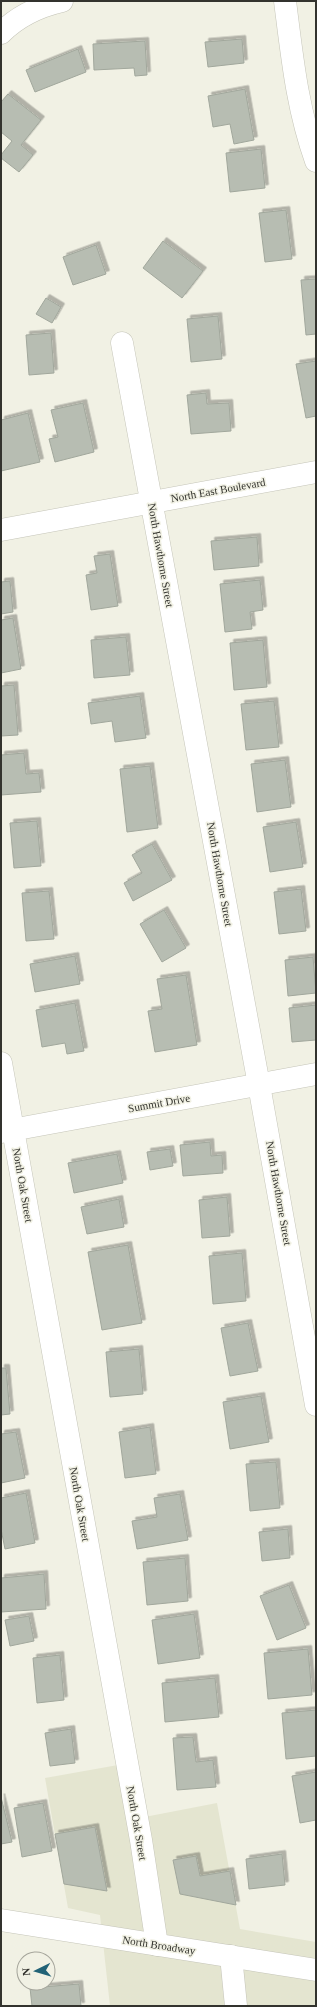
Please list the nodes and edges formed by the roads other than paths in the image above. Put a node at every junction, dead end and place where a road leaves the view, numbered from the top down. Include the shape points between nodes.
1 (62, 1) edge
2 (285, 1) edge
3 (1, 33) edge
4 (316, 161) edge
5 (122, 343) dead end
6 (316, 472) edge
7 (152, 502) junction
8 (1, 530) edge
9 (1, 1063) edge
10 (316, 1074) edge
11 (260, 1085) junction
12 (7, 1130) edge
13 (316, 1405) edge
14 (1, 1920) edge
15 (157, 1945) junction
16 (231, 1956) junction
17 (316, 1970) edge
18 (236, 2006) edge

1 - 3 street via 41,6
2 - 4 street via 296,91 306,134
5 - 7 street, North Hawthorne Street
6 - 7 street, North East Boulevard
7 - 8 street, North East Boulevard
7 - 11 street, North Hawthorne Street
9 - 12 street, North Oak Street
10 - 11 street, Summit Drive
11 - 12 street, Summit Drive
11 - 13 street, North Hawthorne Street
12 - 15 street, North Oak Street via 140,1840
14 - 15 street, North Broadway
15 - 16 street, North Broadway
16 - 17 street, North Broadway
16 - 18 street

